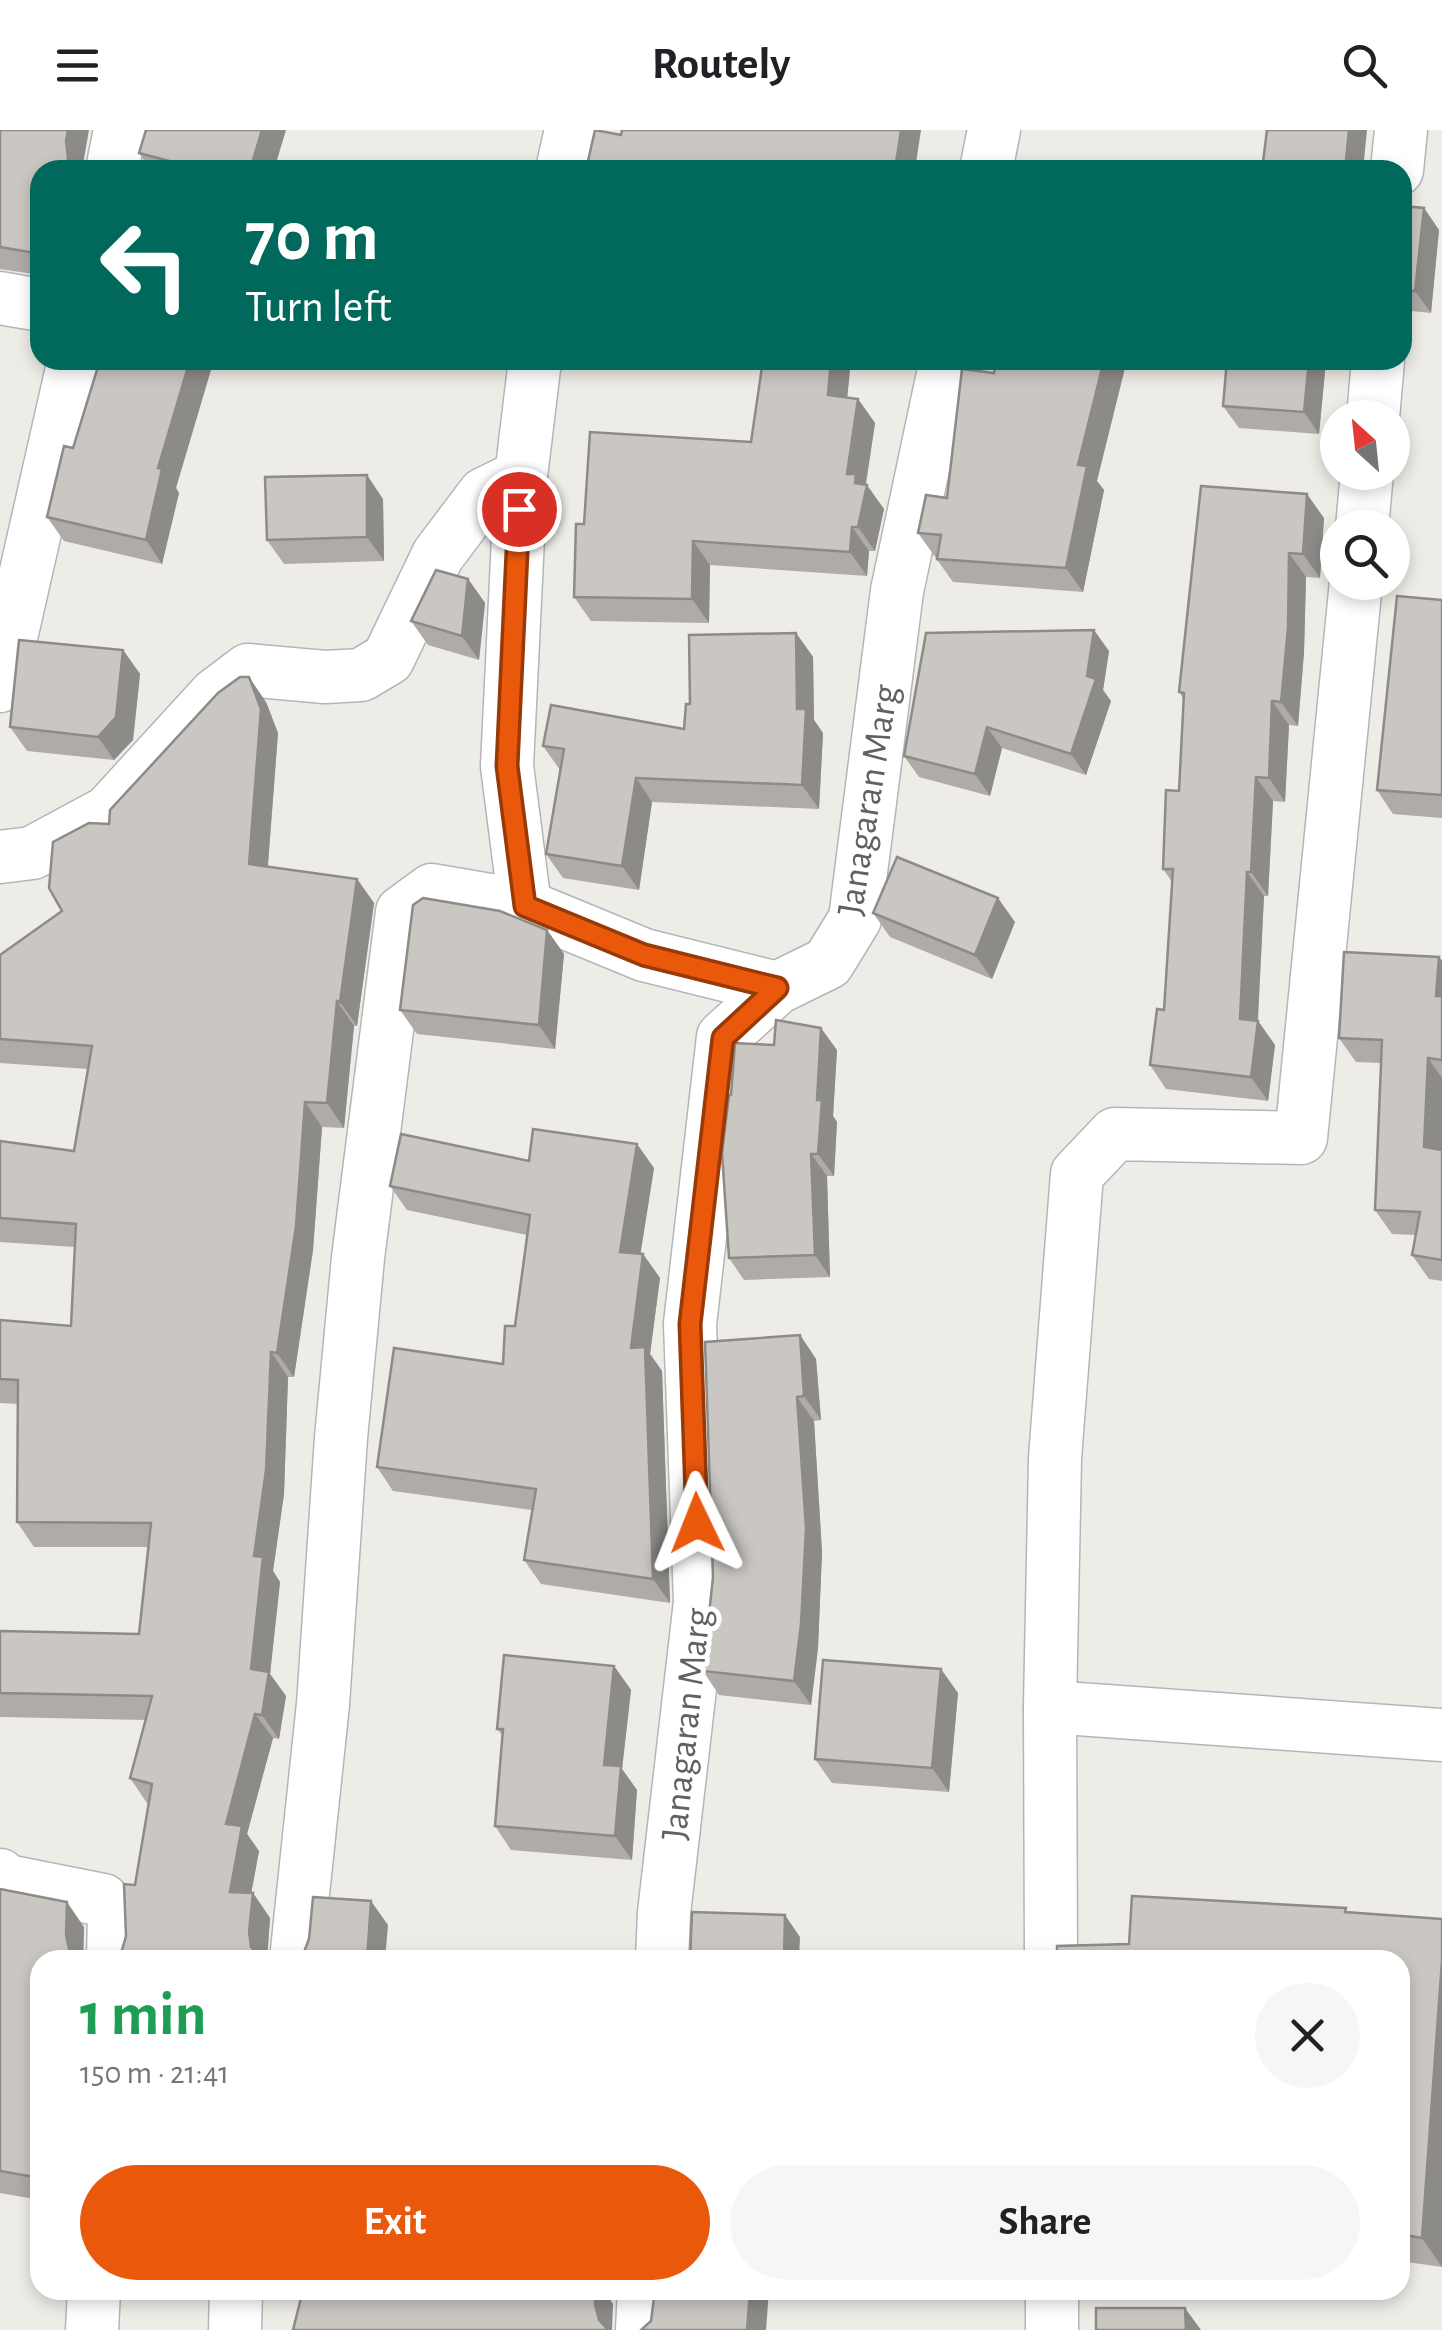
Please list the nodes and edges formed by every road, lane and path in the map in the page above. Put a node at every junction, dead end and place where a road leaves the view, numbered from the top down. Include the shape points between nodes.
1 (120, 130) edge
2 (571, 130) edge
3 (994, 130) edge
4 (1402, 130) edge
5 (114, 160) edge
6 (564, 160) edge
7 (988, 160) edge
8 (1399, 160) edge
9 (0, 298) edge
10 (30, 303) edge
11 (72, 370) edge
12 (534, 370) edge
13 (944, 370) edge
14 (1377, 370) edge
15 (1375, 400) edge
16 (521, 476) junction
17 (1354, 600) edge
18 (0, 686) edge
19 (0, 857) edge
20 (525, 906) junction
21 (777, 988) junction
22 (1050, 1707) junction
23 (1442, 1734) edge
24 (0, 1875) edge
25 (113, 1950) edge
26 (297, 1950) edge
27 (662, 1950) edge
28 (1051, 1950) edge
29 (94, 2300) edge
30 (236, 2300) edge
31 (644, 2300) edge
32 (1052, 2300) edge
33 (92, 2330) edge
34 (235, 2330) edge
35 (642, 2330) edge
36 (1052, 2330) edge

1 - 5 street
2 - 6 street
3 - 7 street
4 - 8 street
9 - 10 street
11 - 18 street
12 - 16 street
13 - 21 street, Janagaran Marg via 897,591 854,919 828,963
14 - 15 street
16 - 19 street via 484,494 438,555 388,659 361,674 248,670 214,695 108,812 32,854
16 - 20 street via 507,766
17 - 22 street via 1301,1138 1115,1134 1076,1174 1055,1458
20 - 21 street via 644,955
20 - 26 street via 432,890 402,912 358,1258
21 - 27 street, Janagaran Marg via 723,1038 690,1324 700,1602
22 - 23 street
22 - 28 street
24 - 25 street via 104,1900 114,1917
29 - 33 street
30 - 34 street
31 - 35 street
32 - 36 street

